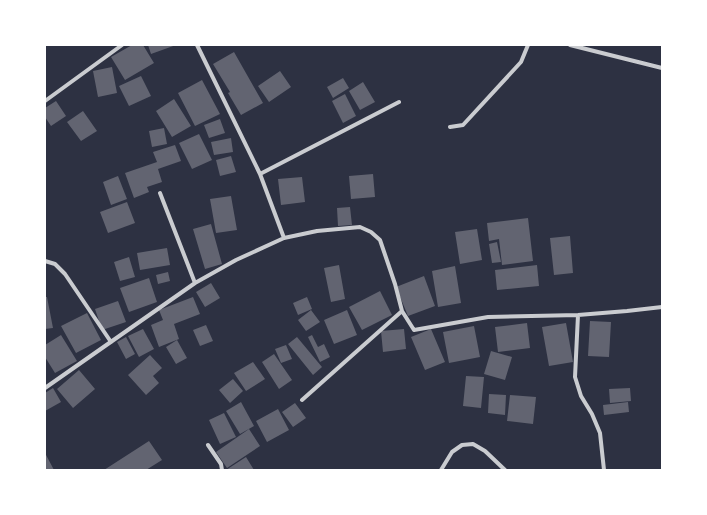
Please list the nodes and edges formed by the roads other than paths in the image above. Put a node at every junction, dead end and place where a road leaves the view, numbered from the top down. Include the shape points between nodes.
1 (122, 45) edge
2 (197, 45) edge
3 (528, 45) edge
4 (570, 45) edge
5 (662, 68) edge
6 (45, 102) edge
7 (399, 102) dead end
8 (450, 127) dead end
9 (260, 174) junction
10 (160, 193) dead end
11 (284, 238) junction
12 (45, 262) edge
13 (195, 284) junction
14 (662, 307) edge
15 (402, 311) junction
16 (578, 315) junction
17 (111, 342) junction
18 (45, 388) edge
19 (302, 400) dead end
20 (208, 445) dead end
21 (222, 470) edge
22 (441, 470) edge
23 (505, 470) edge
24 (604, 470) edge

1 - 6 street
2 - 9 street
3 - 8 street via 521,62 463,125
4 - 5 street
7 - 9 street
9 - 11 street
10 - 13 street
11 - 13 street via 236,260
11 - 15 street via 317,231 360,227 371,232 380,240
12 - 17 street via 55,264 65,274
13 - 17 street
14 - 16 street
15 - 16 street via 414,330 488,317
15 - 19 street
16 - 24 street via 575,377 581,396 600,434
17 - 18 street
20 - 21 street via 221,464
22 - 23 street via 452,452 462,445 473,444 485,451

